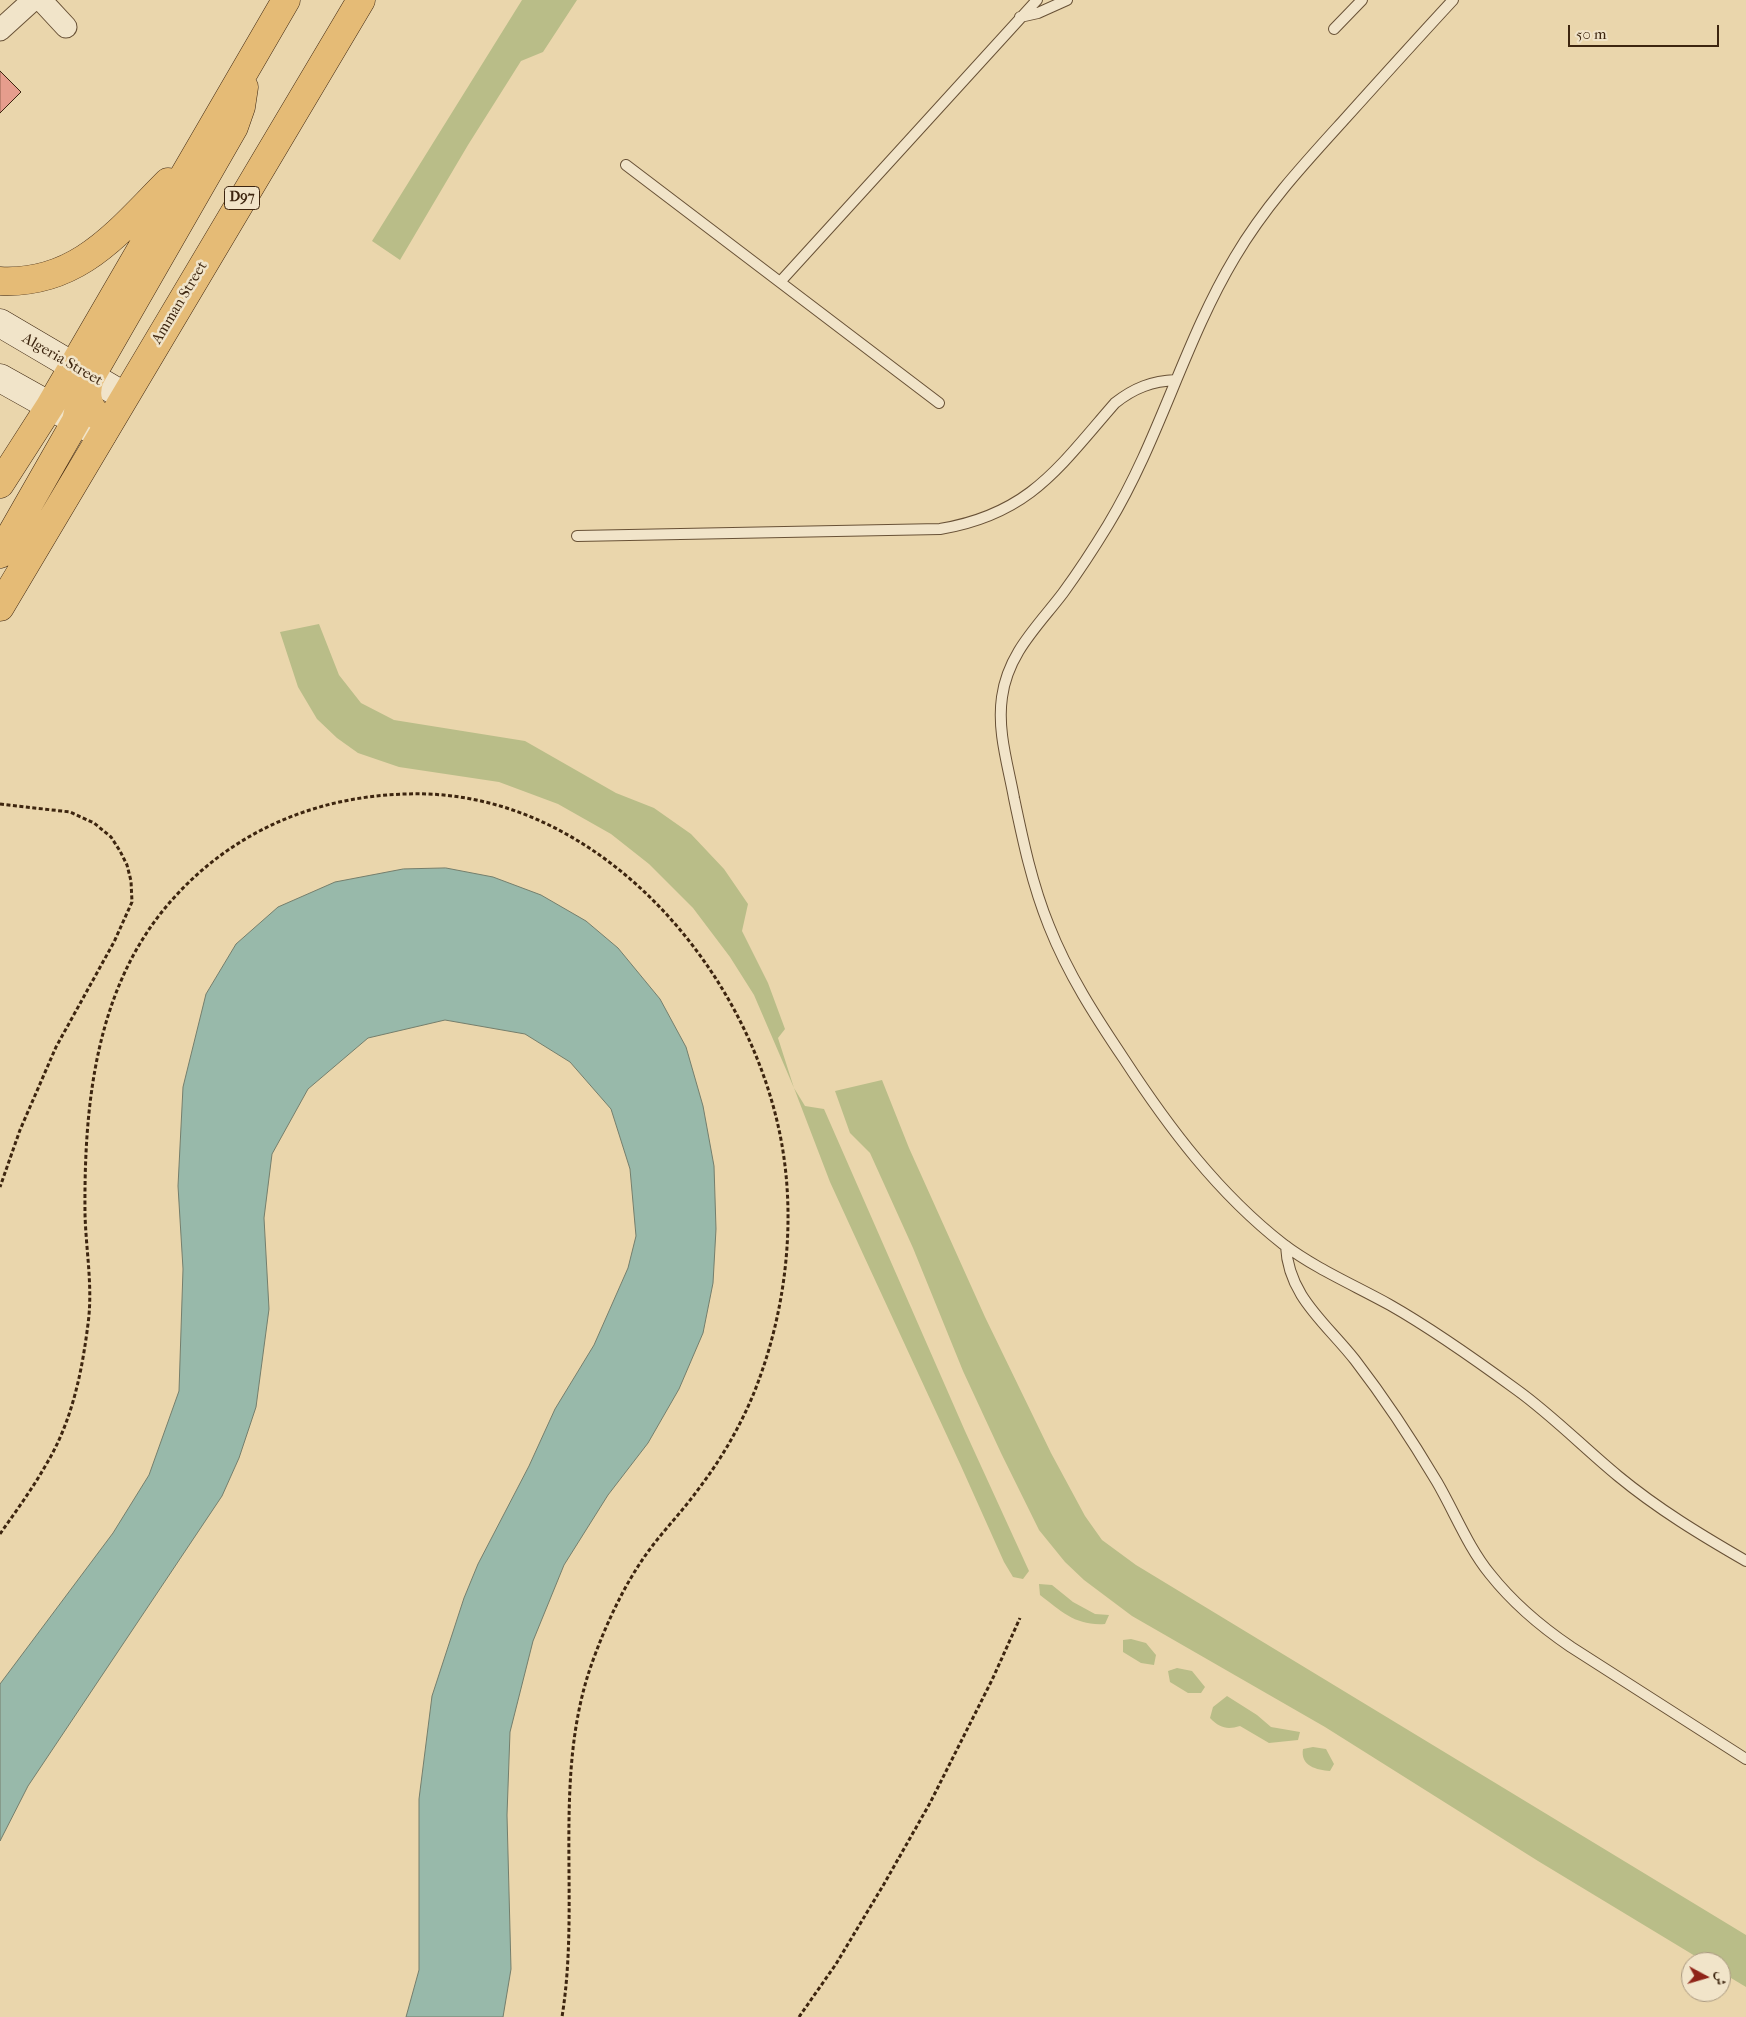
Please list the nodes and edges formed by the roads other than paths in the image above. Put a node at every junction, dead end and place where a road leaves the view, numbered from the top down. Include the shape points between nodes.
1 (33, 0) edge
2 (41, 0) edge
3 (286, 0) edge
4 (1037, 0) edge
5 (1067, 0) edge
6 (1362, 0) edge
7 (1453, 0) edge
8 (359, 6) edge
9 (1020, 17) junction
10 (66, 27) dead end
11 (1334, 28) dead end
12 (0, 30) edge
13 (246, 68) junction
14 (194, 156) junction
15 (626, 165) dead end
16 (0, 282) edge
17 (780, 282) junction
18 (0, 324) edge
19 (81, 372) junction
20 (0, 378) edge
21 (1176, 380) junction
22 (124, 396) junction
23 (939, 403) dead end
24 (50, 406) junction
25 (76, 421) junction
26 (105, 429) junction
27 (0, 484) edge
28 (577, 536) dead end
29 (0, 554) edge
30 (0, 607) edge
31 (1286, 1246) junction
32 (1746, 1561) edge
33 (1746, 1759) edge

1 - 12 street
2 - 10 street
3 - 13 main road
4 - 9 lane
5 - 9 lane
6 - 11 lane
7 - 21 lane via 1280,190 1257,221 1212,296
8 - 22 main road, Amman Street / D97
9 - 17 lane
13 - 14 main road
13 - 19 main road via 242,107 234,127
14 - 16 main road via 101,248 84,260 46,276
14 - 19 main road
15 - 17 lane
17 - 23 lane
18 - 19 main road, Algeria Street
19 - 22 main road, Algeria Street
19 - 24 main road
19 - 25 main road
19 - 26 main road via 90,408
20 - 24 main road
21 - 28 lane via 1149,383 1125,395 1044,482 1009,507 965,524 940,529
21 - 31 lane via 1153,438 1112,519 1088,558 1018,651 1003,689 1001,726 1033,880 1052,933 1090,1008 1182,1143 1236,1202
22 - 26 main road, Amman Street / D97
24 - 25 main road
24 - 27 main road
25 - 26 main road
25 - 29 main road
26 - 30 main road, Amman Street / D97
31 - 32 lane via 1461,1350 1524,1394 1643,1496
31 - 33 lane via 1292,1278 1302,1296 1354,1359 1398,1420 1438,1484 1472,1548 1506,1593 1571,1647

